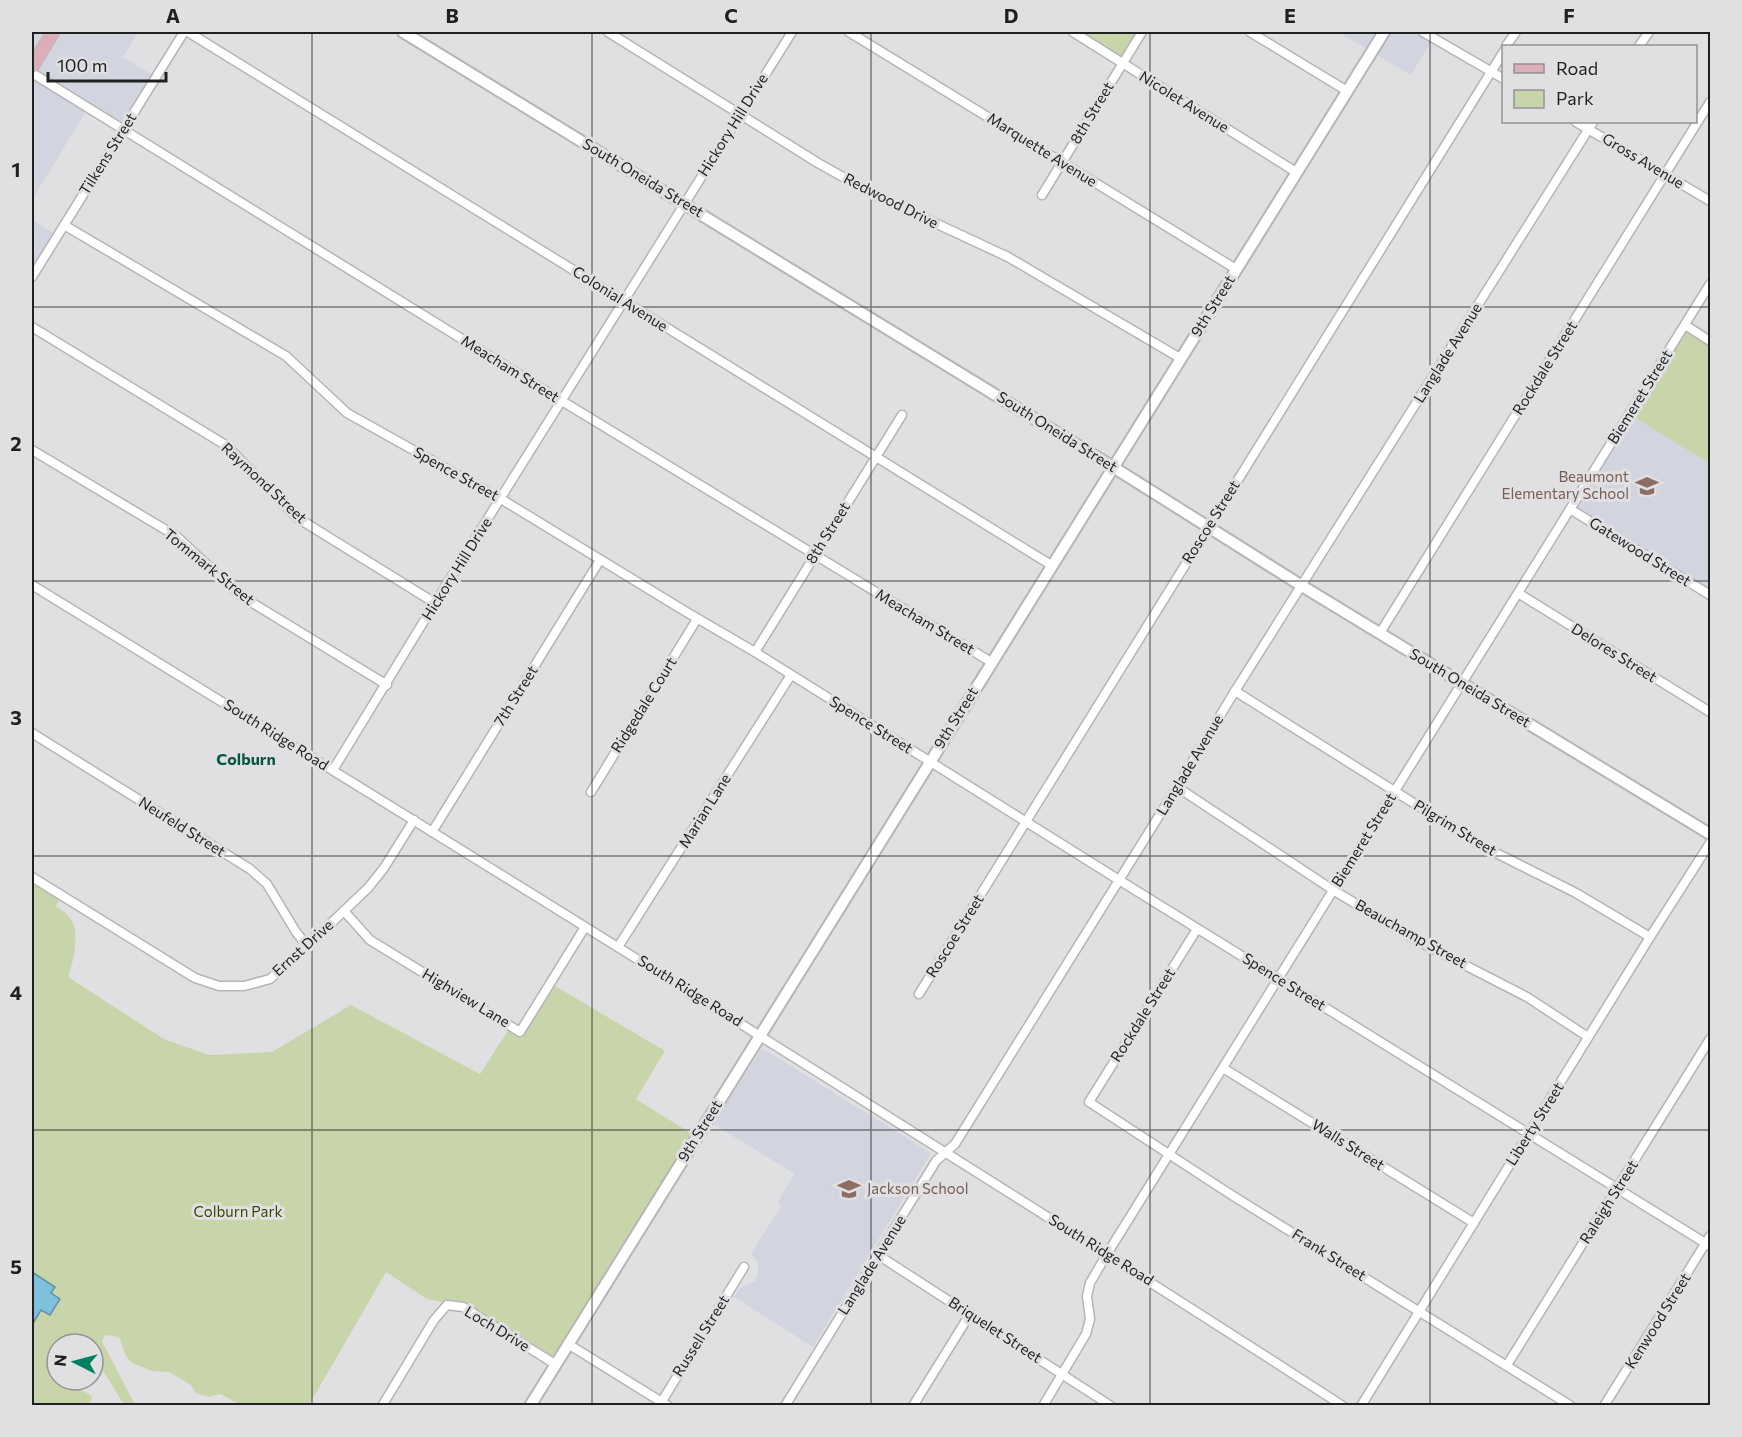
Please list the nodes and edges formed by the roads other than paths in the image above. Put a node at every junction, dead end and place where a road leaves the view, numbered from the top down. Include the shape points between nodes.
1 (53, 32) edge
2 (186, 32) edge
3 (403, 32) edge
4 (608, 32) edge
5 (792, 32) edge
6 (849, 32) edge
7 (1073, 32) edge
8 (1142, 32) edge
9 (1250, 32) edge
10 (1384, 32) edge
11 (1423, 32) edge
12 (1516, 32) edge
13 (1507, 45) edge
14 (1502, 53) edge
15 (1123, 63) junction
16 (32, 67) edge
17 (1491, 71) junction
18 (32, 73) edge
19 (1502, 78) edge
20 (1347, 91) junction
21 (1710, 102) edge
22 (739, 114) junction
23 (1697, 123) edge
24 (1697, 123) edge
25 (1591, 125) edge
26 (123, 130) junction
27 (1063, 163) junction
28 (1296, 172) junction
29 (1665, 174) junction
30 (1042, 195) dead end
31 (1710, 201) edge
32 (685, 204) junction
33 (64, 225) junction
34 (1236, 269) junction
35 (32, 277) edge
36 (1710, 284) edge
37 (624, 301) junction
38 (1684, 325) junction
39 (32, 327) edge
40 (1710, 341) edge
41 (1180, 358) junction
42 (562, 401) junction
43 (902, 415) dead end
44 (32, 450) edge
45 (876, 457) junction
46 (1113, 466) junction
47 (501, 499) junction
48 (1570, 509) junction
49 (1208, 527) junction
50 (815, 555) junction
51 (600, 560) junction
52 (1052, 565) junction
53 (32, 585) edge
54 (1302, 586) junction
55 (1518, 593) junction
56 (1710, 595) edge
57 (435, 603) junction
58 (697, 619) junction
59 (1380, 633) junction
60 (755, 652) junction
61 (991, 662) junction
62 (791, 675) junction
63 (1462, 683) junction
64 (387, 685) junction
65 (1235, 691) junction
66 (1710, 712) edge
67 (32, 734) edge
68 (929, 762) junction
69 (333, 770) junction
70 (1177, 787) junction
71 (1394, 791) junction
72 (591, 792) dead end
73 (414, 820) junction
74 (1025, 822) junction
75 (432, 832) junction
76 (1710, 834) edge
77 (1710, 843) edge
78 (32, 877) edge
79 (1119, 880) junction
80 (1333, 890) junction
81 (344, 911) junction
82 (585, 927) junction
83 (1197, 928) junction
84 (1650, 937) junction
85 (307, 946) junction
86 (618, 947) junction
87 (1278, 979) junction
88 (919, 994) dead end
89 (760, 1035) junction
90 (1588, 1037) junction
91 (1710, 1039) edge
92 (1223, 1068) junction
93 (1089, 1102) joint
94 (1529, 1134) junction
95 (946, 1152) junction
96 (1169, 1154) junction
97 (1618, 1189) junction
98 (1474, 1223) junction
99 (1709, 1242) edge
100 (1107, 1254) junction
101 (878, 1256) junction
102 (744, 1267) dead end
103 (1419, 1311) junction
104 (970, 1314) junction
105 (568, 1344) junction
106 (555, 1364) junction
107 (1507, 1365) junction
108 (1062, 1374) junction
109 (662, 1404) edge
110 (382, 1406) edge
111 (530, 1406) edge
112 (785, 1406) edge
113 (914, 1406) edge
114 (1043, 1406) edge
115 (1111, 1406) edge
116 (1343, 1406) edge
117 (1361, 1406) edge
118 (1571, 1406) edge
119 (1605, 1406) edge

1 - 16 main road
2 - 26 street, Tilkens Street
2 - 37 street, Colonial Avenue
3 - 32 street, South Oneida Street
4 - 22 street, Redwood Drive
5 - 22 street, Hickory Hill Drive
6 - 27 street, Marquette Avenue
7 - 15 street, Nicolet Avenue
8 - 15 street, 8th Street
9 - 20 street
10 - 20 street, 9th Street
11 - 17 street
12 - 13 street
14 - 17 street, Roscoe Street
15 - 27 street, 8th Street
15 - 28 street, Nicolet Avenue
17 - 19 street
17 - 49 street, Roscoe Street
18 - 26 street, Meacham Street
20 - 28 street, 9th Street
21 - 23 street, Rockdale Street
22 - 32 street, Hickory Hill Drive
22 - 41 street, Redwood Drive via 877,196 1008,257
24 - 29 street, Rockdale Street
25 - 29 street, Gross Avenue
25 - 54 street, Langlade Avenue
26 - 33 street, Tilkens Street
26 - 42 street, Meacham Street
27 - 30 street, 8th Street
27 - 34 street, Marquette Avenue
28 - 34 street, 9th Street
29 - 31 street, Gross Avenue
29 - 59 street, Rockdale Street
32 - 37 street, Hickory Hill Drive
32 - 46 street, South Oneida Street
33 - 35 street, Tilkens Street
33 - 47 street, Spence Street via 286,356 347,413
34 - 41 street, 9th Street
36 - 38 street, Biemeret Street
37 - 42 street, Hickory Hill Drive
37 - 45 street, Colonial Avenue
38 - 40 street
38 - 48 street, Biemeret Street
39 - 57 street, Raymond Street via 227,446 296,517
41 - 46 street, 9th Street
42 - 47 street, Hickory Hill Drive
42 - 50 street, Meacham Street
43 - 45 street, 8th Street
44 - 64 street, Tommark Street via 176,536 241,596
45 - 50 street, 8th Street
45 - 52 street, Colonial Avenue
46 - 49 street, South Oneida Street
46 - 52 street, 9th Street
47 - 51 street, Spence Street
47 - 57 street, Hickory Hill Drive
48 - 55 street, Biemeret Street
48 - 56 street, Gatewood Street
49 - 54 street, South Oneida Street
49 - 74 street, Roscoe Street
50 - 60 street, 8th Street
50 - 61 street, Meacham Street
51 - 58 street, Spence Street
51 - 75 street, 7th Street
52 - 61 street, 9th Street
53 - 69 street, South Ridge Road
54 - 59 street, South Oneida Street
54 - 65 street, Langlade Avenue
55 - 63 street, Biemeret Street
55 - 66 street, Delores Street
57 - 64 street, Hickory Hill Drive
58 - 60 street, Spence Street
58 - 72 street, Ridgedale Court
59 - 63 street, South Oneida Street
60 - 62 street, Spence Street
61 - 68 street, 9th Street
62 - 68 street, Spence Street
62 - 86 street, Marian Lane
63 - 71 street, Biemeret Street
63 - 76 street, South Oneida Street
64 - 69 street, Hickory Hill Drive
65 - 70 street, Langlade Avenue
65 - 71 street, Pilgrim Street
67 - 85 street, Neufeld Street via 250,869 267,884
68 - 74 street, Spence Street
68 - 89 street, 9th Street
69 - 73 street, South Ridge Road
70 - 79 street, Langlade Avenue
70 - 80 street, Beauchamp Street
71 - 80 street, Biemeret Street
71 - 84 street, Pilgrim Street via 1482,846 1576,893
73 - 75 street, South Ridge Road
73 - 81 street, Ernst Drive via 384,868
74 - 79 street, Spence Street
74 - 88 street, Roscoe Street
75 - 82 street, South Ridge Road
77 - 84 street, Liberty Street
78 - 85 street, Ernst Drive via 195,978 219,986 244,986 270,979
79 - 83 street, Spence Street
79 - 95 street, Langlade Avenue via 955,1144
80 - 87 street, Biemeret Street
80 - 90 street, Beauchamp Street via 1416,940 1527,997
81 - 82 street, Highview Lane via 370,940 520,1032
81 - 85 street, Ernst Drive
82 - 86 street, South Ridge Road
83 - 87 street, Spence Street
83 - 93 street, Rockdale Street
84 - 90 street, Liberty Street
86 - 89 street, South Ridge Road
87 - 92 street, Biemeret Street
87 - 94 street, Spence Street
89 - 95 street, South Ridge Road
89 - 105 street, 9th Street
90 - 94 street, Liberty Street
91 - 97 street, Raleigh Street
92 - 96 street, Biemeret Street
92 - 98 street, Walls Street
93 - 96 street, Frank Street
94 - 97 street, Spence Street
94 - 98 street, Liberty Street
95 - 100 street, South Ridge Road
95 - 101 street, Langlade Avenue via 936,1161
96 - 100 street, Biemeret Street
96 - 103 street, Frank Street
97 - 99 street, Spence Street
97 - 107 street, Raleigh Street
98 - 103 street, Liberty Street
99 - 119 street, Kenwood Street
100 - 108 street, Biemeret Street via 1090,1283 1086,1334
100 - 116 street, South Ridge Road
101 - 104 street, Briquelet Street
101 - 112 street, Langlade Avenue
102 - 109 street, Russell Street
103 - 107 street, Frank Street
103 - 117 street, Liberty Street
104 - 108 street, Briquelet Street
104 - 113 street
105 - 106 street, 9th Street
105 - 109 street
106 - 110 street, Loch Drive via 463,1307 447,1305
106 - 111 street, 9th Street
107 - 118 street, Frank Street
108 - 114 street, Biemeret Street
108 - 115 street, Briquelet Street

